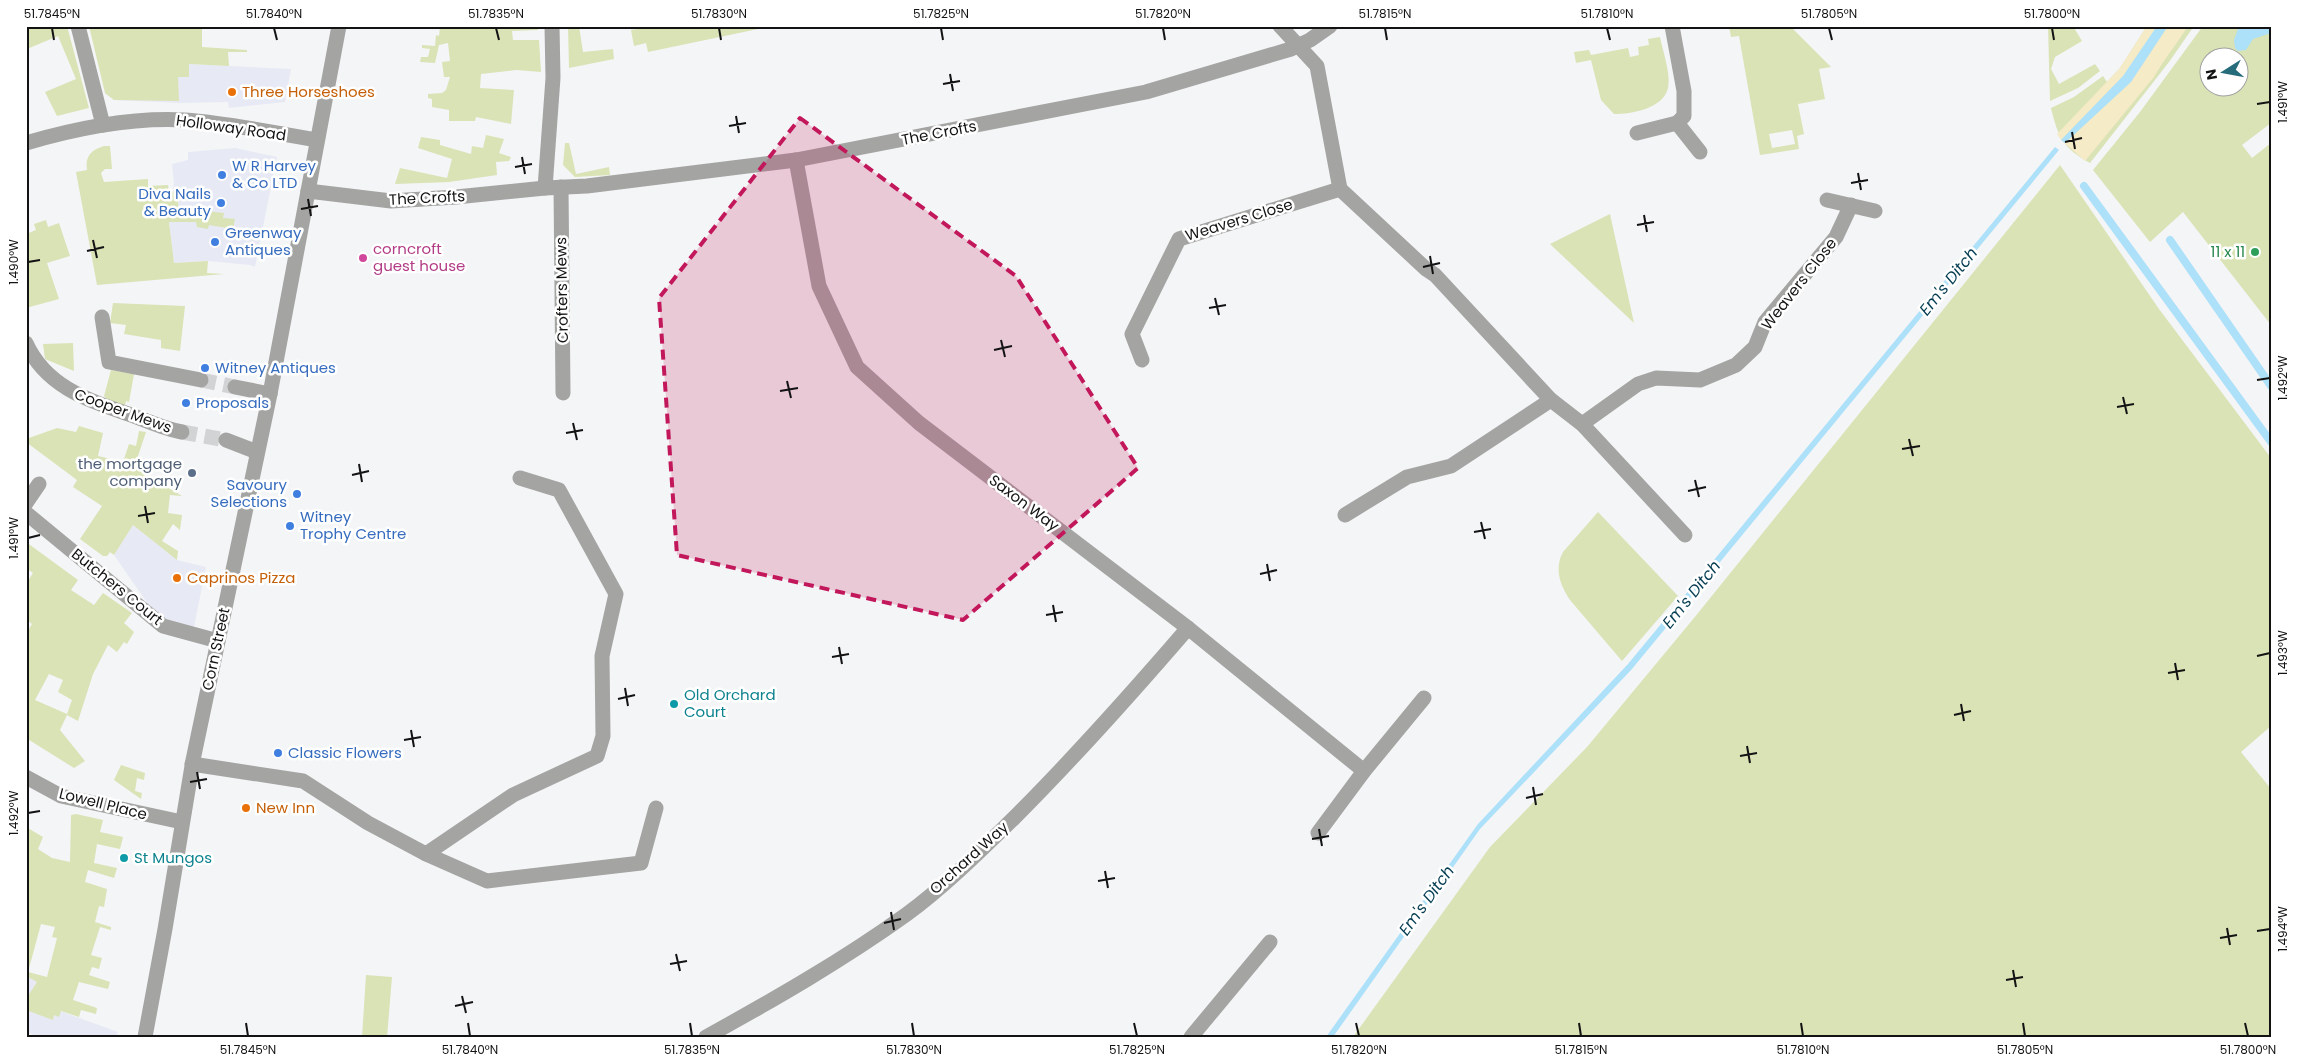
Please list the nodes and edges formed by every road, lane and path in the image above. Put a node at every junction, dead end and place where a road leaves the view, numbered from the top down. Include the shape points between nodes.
1 (78, 26) edge
2 (339, 26) edge
3 (552, 26) edge
4 (1280, 26) edge
5 (1330, 26) edge
6 (1672, 26) edge
7 (1299, 44) junction
8 (1677, 123) junction
9 (103, 126) junction
10 (1637, 133) dead end
11 (318, 140) junction
12 (26, 143) edge
13 (1700, 152) dead end
14 (796, 160) junction
15 (561, 187) junction
16 (545, 188) junction
17 (1340, 189) junction
18 (308, 191) junction
19 (1827, 200) dead end
20 (1851, 205) junction
21 (1875, 211) dead end
22 (102, 317) dead end
23 (26, 343) edge
24 (1142, 360) dead end
25 (202, 380) tunnel mouth
26 (235, 387) tunnel mouth
27 (564, 393) dead end
28 (270, 394) junction
29 (1551, 400) junction
30 (1582, 424) junction
31 (182, 432) tunnel mouth
32 (226, 440) tunnel mouth
33 (257, 452) junction
34 (520, 478) dead end
35 (39, 484) dead end
36 (26, 502) edge
37 (26, 513) edge
38 (1345, 516) dead end
39 (1685, 535) dead end
40 (1188, 628) junction
41 (218, 641) junction
42 (1424, 698) dead end
43 (192, 764) junction
44 (1364, 771) junction
45 (26, 777) edge
46 (656, 808) dead end
47 (182, 822) junction
48 (1318, 833) dead end
49 (426, 854) junction
50 (1270, 942) dead end
51 (145, 1037) edge
52 (706, 1037) edge
53 (1191, 1037) edge

1 - 9 street
2 - 11 street, Corn Street
3 - 16 street via 553,78
4 - 7 street
5 - 7 street, The Crofts
6 - 8 street via 1685,110
7 - 14 street, The Crofts via 1292,49 1146,92
7 - 17 street via 1319,72
8 - 10 street
8 - 13 street
9 - 11 street, Holloway Road via 184,120
9 - 12 street, Holloway Road
11 - 18 street, Corn Street
14 - 15 street, The Crofts
14 - 40 street, Saxon Way via 819,286 857,367 919,424
15 - 16 street, The Crofts
15 - 27 street, Crofters Mews
16 - 18 street, The Crofts via 391,201
17 - 24 street, Weavers Close via 1179,239 1132,334
17 - 29 street via 1436,275
18 - 28 street, Corn Street
19 - 20 street
20 - 21 street
20 - 30 street, Weavers Close via 1836,237 1765,322 1755,347 1736,365 1700,380 1656,378 1638,384
22 - 25 street via 109,362
23 - 31 street, Cooper Mews via 38,365 67,390 100,405
26 - 28 street
28 - 33 street, Corn Street
29 - 30 street
29 - 38 street via 1451,466 1407,477
30 - 39 street
32 - 33 street
33 - 41 street, Corn Street
34 - 49 street via 559,490 616,594 602,656 603,736 597,756 513,795
35 - 36 street
37 - 41 street, Butchers Court via 163,626
40 - 44 street, Saxon Way
40 - 52 street, Orchard Way via 1116,712 1046,786 982,849 908,913 796,987
41 - 43 street, Corn Street
42 - 44 street
43 - 47 street, Corn Street
43 - 49 street via 303,781 368,824
44 - 48 street
45 - 47 street, Lowell Place via 61,796
46 - 49 street via 641,863 487,881
47 - 51 street, Corn Street
50 - 53 street

